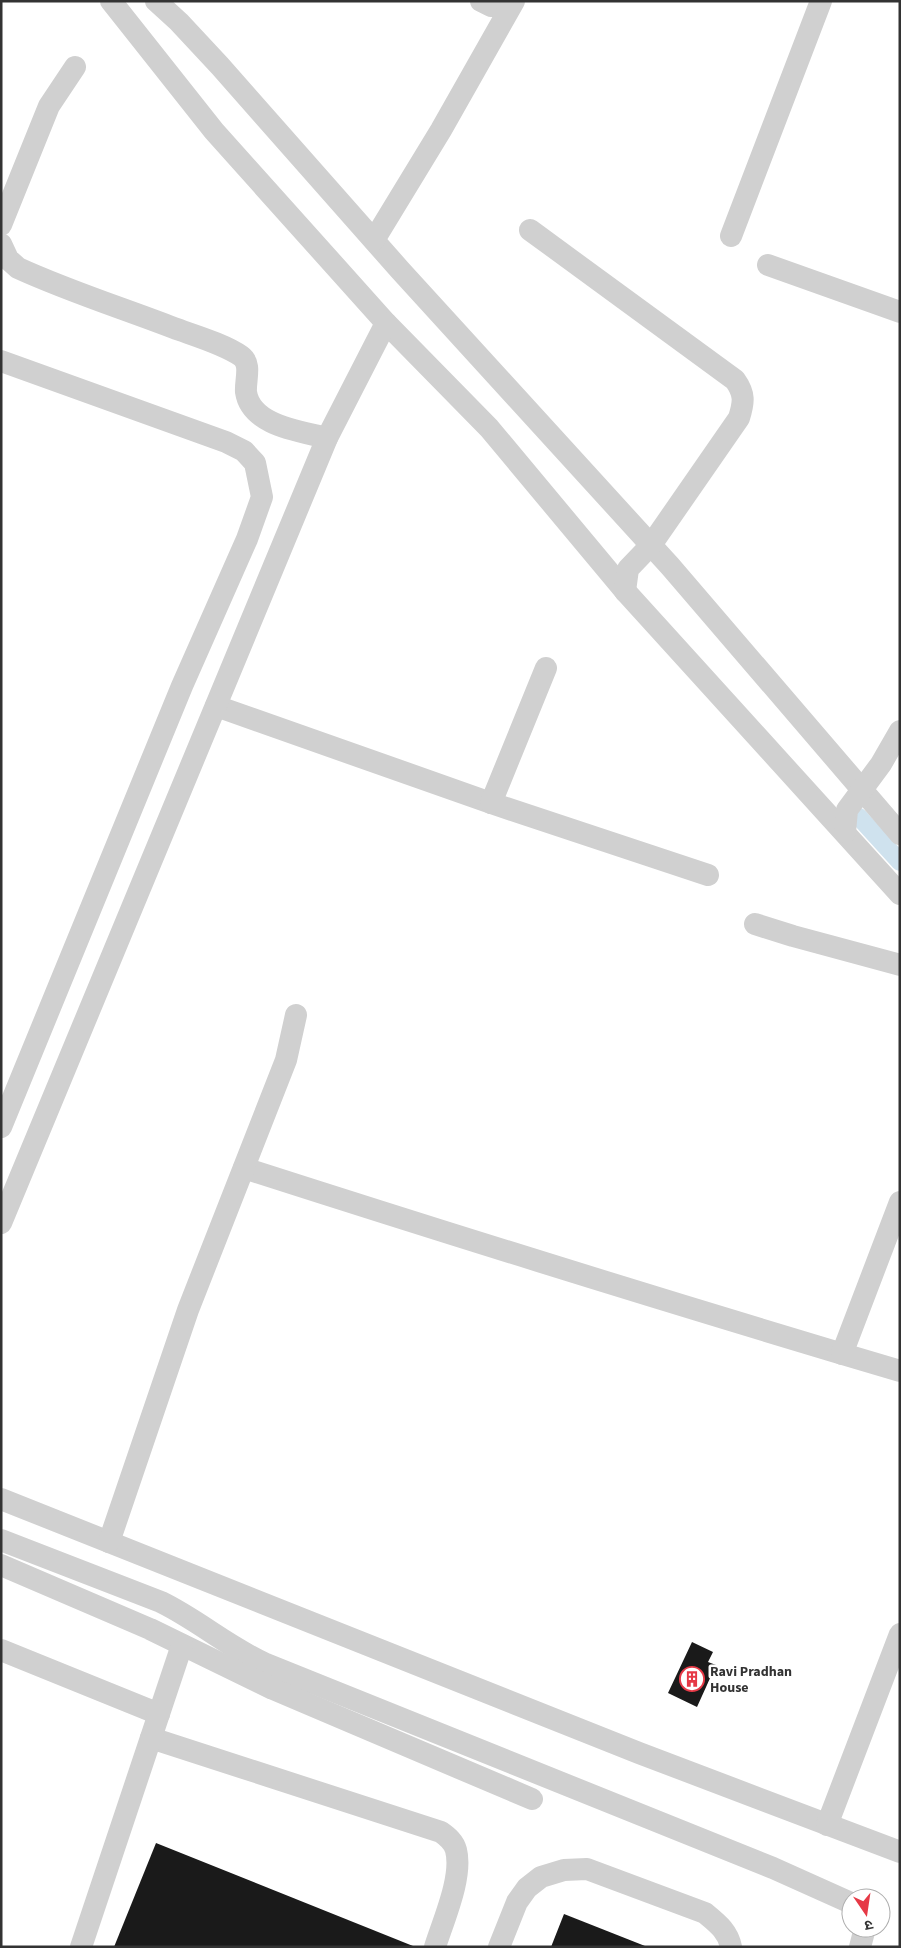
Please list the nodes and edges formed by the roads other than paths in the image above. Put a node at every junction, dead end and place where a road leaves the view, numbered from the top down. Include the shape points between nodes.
1 (156, 1) edge
2 (514, 1) edge
3 (821, 1) edge
4 (117, 3) edge
5 (75, 68) dead end
6 (1, 225) edge
7 (530, 230) dead end
8 (731, 236) dead end
9 (374, 240) junction
10 (1, 244) edge
11 (768, 265) dead end
12 (900, 312) edge
13 (386, 323) junction
14 (1, 361) edge
15 (328, 438) junction
16 (648, 548) junction
17 (626, 580) junction
18 (546, 668) dead end
19 (216, 706) junction
20 (900, 731) edge
21 (491, 803) junction
22 (853, 808) junction
23 (900, 834) edge
24 (708, 875) dead end
25 (900, 894) edge
26 (755, 924) dead end
27 (900, 966) edge
28 (296, 1015) dead end
29 (1, 1127) edge
30 (244, 1168) junction
31 (900, 1202) edge
32 (1, 1223) edge
33 (842, 1354) junction
34 (900, 1372) edge
35 (1, 1499) edge
36 (1, 1540) edge
37 (109, 1542) junction
38 (1, 1565) edge
39 (900, 1634) edge
40 (182, 1645) junction
41 (1, 1650) edge
42 (159, 1714) junction
43 (151, 1738) junction
44 (532, 1799) dead end
45 (827, 1825) junction
46 (900, 1852) edge
47 (841, 1899) edge
48 (81, 1947) edge
49 (435, 1947) edge
50 (499, 1947) edge
51 (731, 1947) edge

1 - 9 street via 220,66
2 - 9 street
3 - 8 street
4 - 13 street via 214,131
5 - 6 street via 49,106
7 - 16 street via 736,380 743,391 739,418
9 - 16 street
10 - 15 street via 8,259 18,268 242,356 247,365 246,391 250,403 264,417 276,424
11 - 12 street
13 - 15 street
13 - 17 street via 489,428
14 - 29 street via 244,451 255,463 262,496 247,539 182,686
15 - 19 street
16 - 17 street
16 - 22 street
17 - 22 street
18 - 21 street
19 - 21 street
19 - 32 street
20 - 22 street
21 - 24 street
22 - 23 street
22 - 25 street
26 - 27 street
28 - 30 street via 286,1060
30 - 33 street via 484,1246
30 - 37 street via 188,1310
31 - 33 street
33 - 34 street
35 - 37 street
36 - 47 street via 161,1602 243,1654 773,1868
37 - 45 street
38 - 40 street
39 - 45 street
40 - 42 street
40 - 44 street via 273,1689
41 - 42 street
42 - 43 street
43 - 48 street
43 - 49 street via 442,1832 456,1850 457,1874
45 - 46 street
50 - 51 street via 516,1902 527,1888 541,1877 587,1868 705,1913 720,1925

